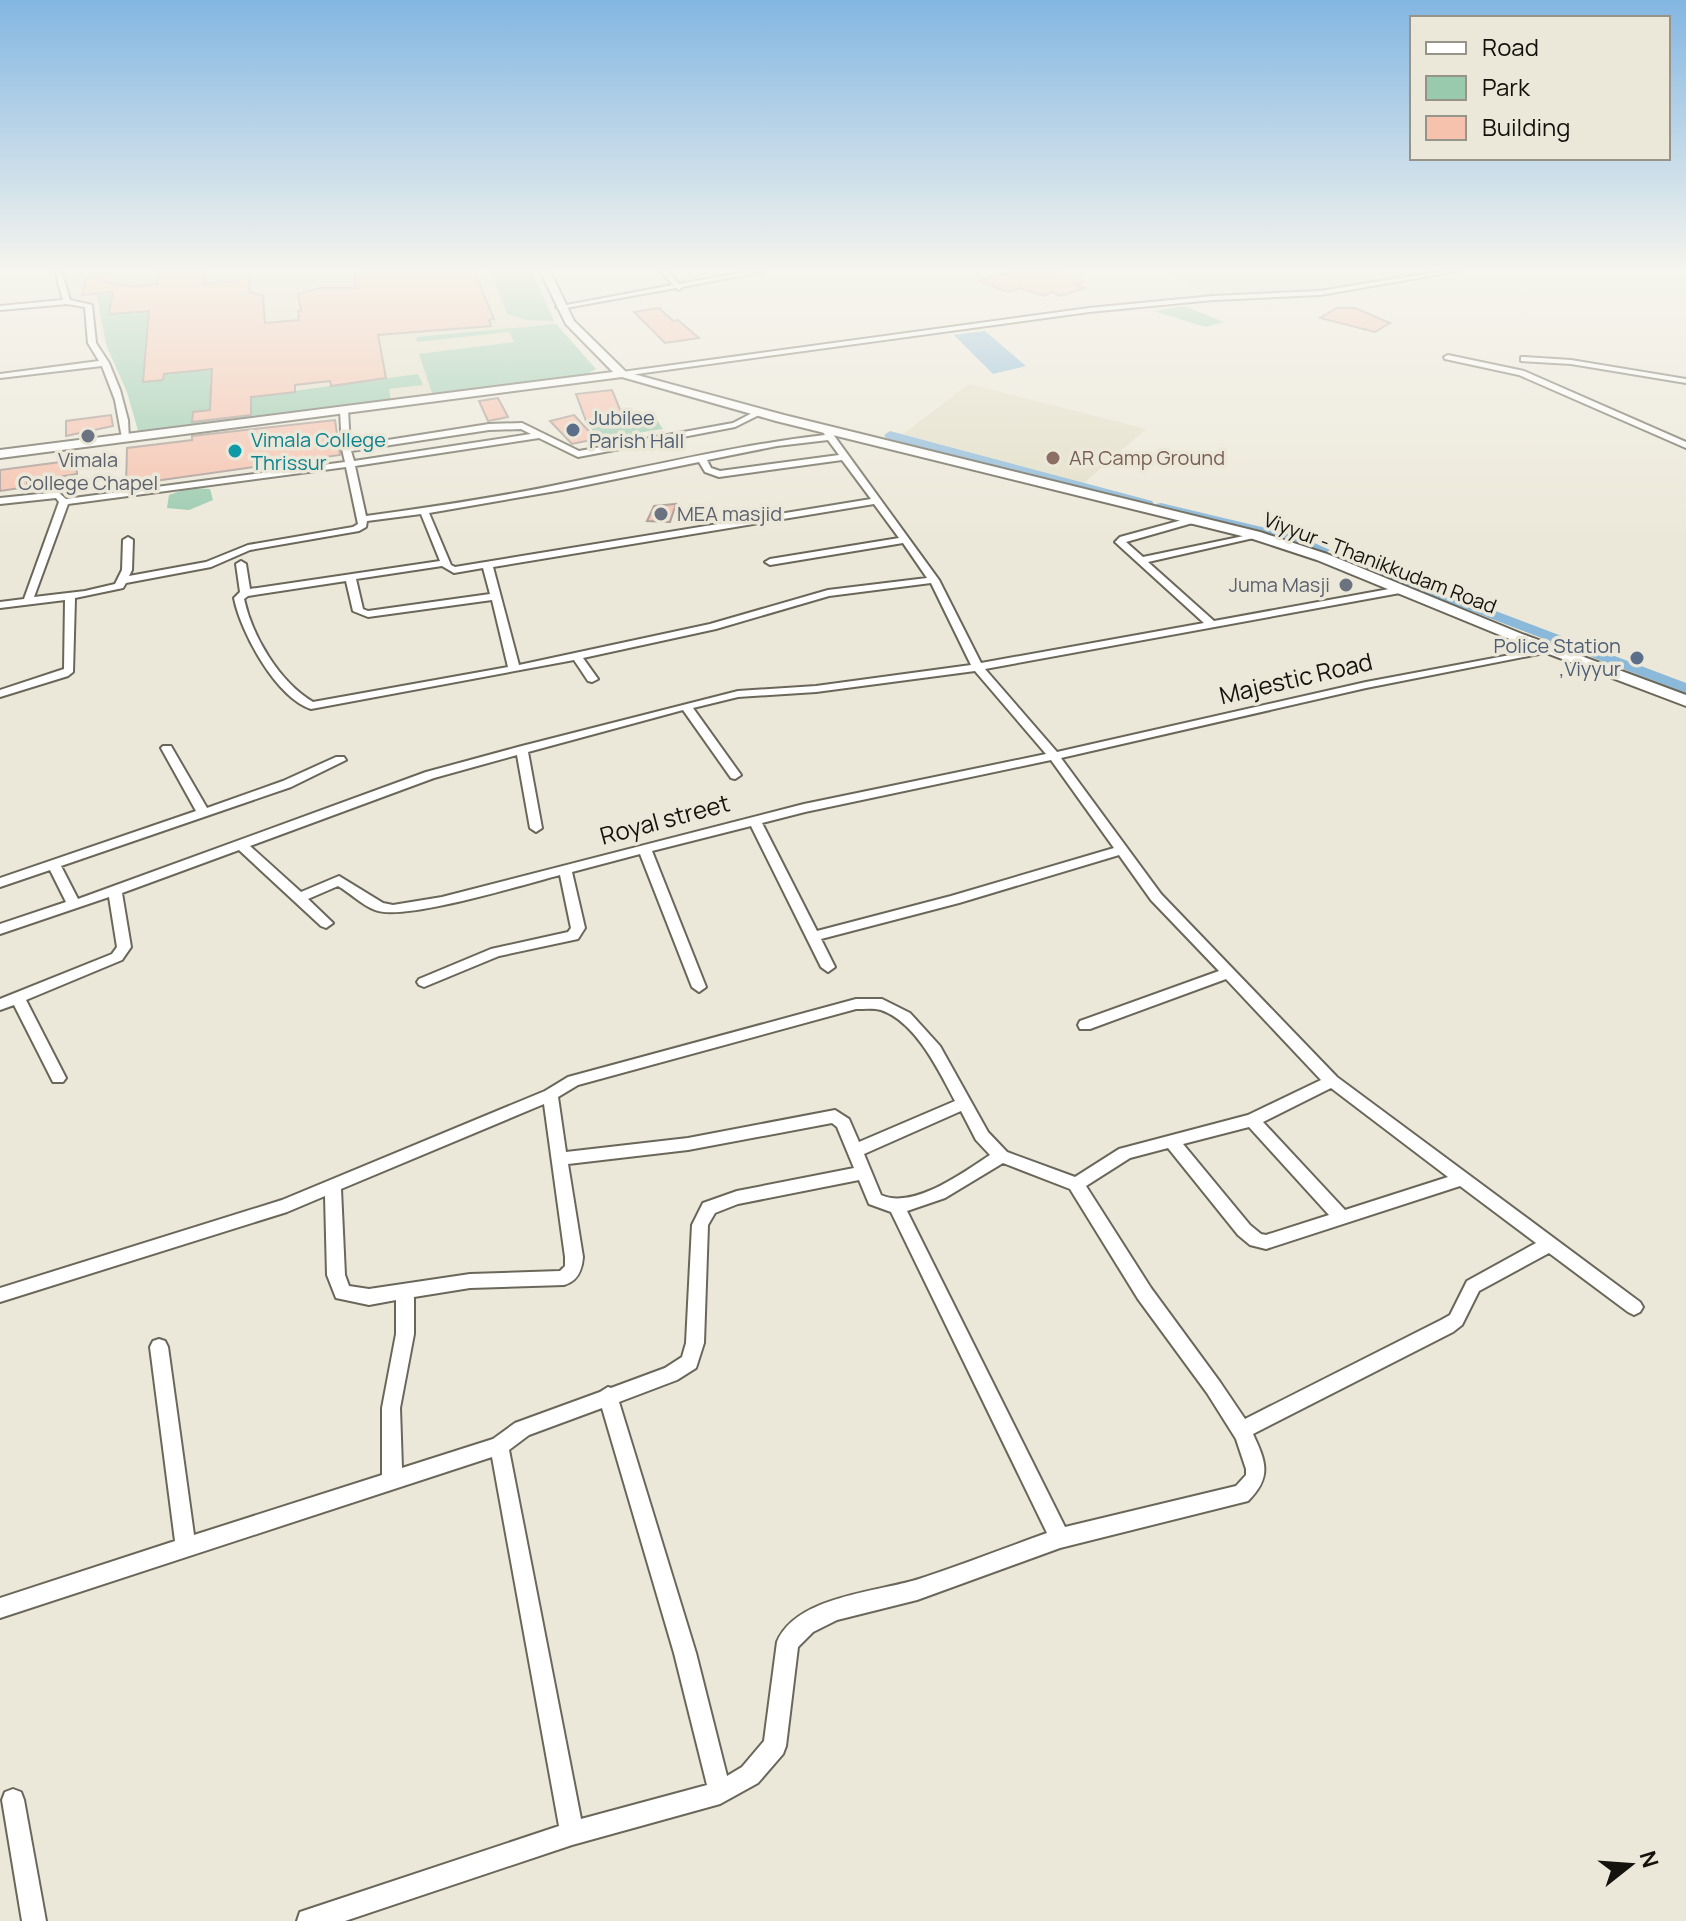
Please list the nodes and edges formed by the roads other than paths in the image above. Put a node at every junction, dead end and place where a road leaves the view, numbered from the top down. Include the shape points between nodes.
1 (103, 361) edge
2 (609, 361) edge
3 (719, 361) edge
4 (1465, 361) edge
5 (1550, 361) edge
6 (105, 363) junction
7 (622, 374) junction
8 (0, 376) edge
9 (1686, 381) edge
10 (344, 410) junction
11 (761, 412) junction
12 (827, 433) junction
13 (541, 435) junction
14 (126, 438) junction
15 (1686, 445) edge
16 (346, 449) junction
17 (0, 454) edge
18 (701, 457) junction
19 (842, 457) junction
20 (350, 464) junction
21 (0, 501) edge
22 (875, 501) junction
23 (64, 502) junction
24 (424, 511) junction
25 (362, 519) junction
26 (1193, 520) junction
27 (1255, 535) junction
28 (128, 540) dead end
29 (905, 540) junction
30 (1140, 561) junction
31 (770, 562) dead end
32 (445, 563) junction
33 (241, 564) dead end
34 (487, 564) junction
35 (350, 577) junction
36 (123, 580) junction
37 (934, 580) junction
38 (1400, 590) junction
39 (245, 593) junction
40 (70, 595) junction
41 (496, 596) junction
42 (28, 601) junction
43 (0, 605) edge
44 (1210, 623) junction
45 (1549, 649) junction
46 (577, 656) junction
47 (978, 667) junction
48 (514, 669) junction
49 (592, 679) dead end
50 (0, 694) edge
51 (1686, 701) edge
52 (686, 706) junction
53 (167, 748) dead end
54 (522, 749) junction
55 (1054, 756) junction
56 (340, 760) dead end
57 (735, 775) dead end
58 (203, 812) junction
59 (754, 820) junction
60 (536, 828) dead end
61 (242, 845) junction
62 (644, 848) junction
63 (1120, 851) junction
64 (53, 863) junction
65 (565, 870) junction
66 (0, 883) edge
67 (115, 891) junction
68 (299, 898) junction
69 (74, 904) junction
70 (326, 923) dead end
71 (0, 929) edge
72 (814, 936) junction
73 (828, 967) dead end
74 (1229, 973) junction
75 (424, 982) dead end
76 (699, 987) dead end
77 (18, 998) junction
78 (0, 1005) edge
79 (1085, 1025) dead end
80 (58, 1078) dead end
81 (1332, 1081) junction
82 (550, 1095) junction
83 (965, 1103) junction
84 (1252, 1120) junction
85 (1172, 1142) junction
86 (855, 1151) junction
87 (1001, 1156) junction
88 (559, 1159) junction
89 (864, 1172) junction
90 (1464, 1178) junction
91 (1076, 1184) junction
92 (333, 1185) junction
93 (897, 1207) junction
94 (1342, 1218) junction
95 (1550, 1244) junction
96 (405, 1291) junction
97 (0, 1295) edge
98 (1634, 1307) dead end
99 (159, 1347) dead end
100 (608, 1395) junction
101 (1243, 1429) junction
102 (499, 1446) junction
103 (392, 1482) junction
104 (1060, 1538) junction
105 (186, 1549) junction
106 (0, 1608) edge
107 (720, 1793) junction
108 (13, 1800) dead end
109 (572, 1833) junction
110 (34, 1921) edge
111 (309, 1921) edge

1 - 6 street
2 - 7 main road, Viyyur - Thanikkudam Road
3 - 7 street
4 - 15 street via 1521,373
5 - 9 street
6 - 8 street
6 - 14 street
7 - 10 main road
7 - 11 main road, Viyyur - Thanikkudam Road
10 - 14 main road
10 - 16 street
11 - 12 main road, Viyyur - Thanikkudam Road
11 - 13 street via 735,425 578,454
12 - 18 street
12 - 19 street
12 - 26 main road, Viyyur - Thanikkudam Road
13 - 16 street via 526,426 495,426
13 - 20 street
14 - 17 main road
16 - 20 street
18 - 19 street via 710,472 719,474
18 - 24 street
19 - 22 street
20 - 23 street
20 - 25 street
21 - 23 street via 58,495
22 - 29 street
22 - 34 street
23 - 42 street
24 - 25 street
24 - 32 street
25 - 36 street via 356,529 248,548 208,565
26 - 27 main road, Viyyur - Thanikkudam Road
26 - 30 street via 1120,540
27 - 30 street
27 - 38 main road, Viyyur - Thanikkudam Road
28 - 36 street
29 - 31 street
29 - 37 street
30 - 44 street
32 - 34 street via 454,570
32 - 35 street
33 - 39 street
34 - 41 street
35 - 39 street
35 - 41 street via 356,607 368,614
36 - 40 street via 110,590
37 - 46 street via 828,593 712,627
37 - 47 street
38 - 44 street
38 - 45 main road, Viyyur - Thanikkudam Road
39 - 48 street via 239,598 245,626 296,699 311,706
40 - 42 street
40 - 50 street via 69,670
41 - 48 street
42 - 43 street
44 - 47 street
45 - 51 main road, Viyyur - Thanikkudam Road
45 - 55 street, Majestic Road
46 - 48 street
46 - 49 street
47 - 52 street via 738,694
47 - 55 street
52 - 54 street
52 - 57 street
53 - 58 street
54 - 60 street
54 - 61 street via 430,775
55 - 59 street, Royal street
55 - 63 street
56 - 58 street
58 - 64 street
59 - 62 street, Royal street
59 - 72 street
61 - 67 street
61 - 68 street
62 - 65 street, Royal street
62 - 76 street
63 - 72 street
63 - 74 street
64 - 66 street
64 - 69 street
65 - 68 street, Royal street via 393,909 379,907 339,880
65 - 75 street via 578,928 573,936 496,952
67 - 69 street
67 - 77 street via 124,947 117,957
68 - 70 street
69 - 71 street
72 - 73 street
74 - 79 street
74 - 81 street
77 - 78 street
77 - 80 street
81 - 84 street
81 - 90 street
82 - 83 street via 573,1081 856,1004 882,1004 905,1017 935,1050
82 - 88 street
82 - 92 street
83 - 86 street
83 - 87 street via 982,1136
84 - 85 street
84 - 94 street
85 - 91 street via 1125,1153
85 - 94 street via 1256,1240 1278,1240
86 - 88 street via 843,1123 828,1115 688,1144
86 - 89 street
87 - 91 street
87 - 93 street via 953,1187
88 - 96 street via 574,1257 570,1275
89 - 93 street via 875,1199
89 - 100 street via 709,1208 700,1225 690,1362 671,1374
90 - 94 street
90 - 95 street
91 - 101 street via 1155,1309
92 - 96 street via 338,1288 354,1297
92 - 97 street via 226,1225
93 - 104 street
95 - 98 street
95 - 101 street via 1473,1286 1456,1320 1447,1326
96 - 103 street via 405,1334 391,1408
99 - 105 street
100 - 102 street via 522,1429
100 - 107 street via 685,1653
101 - 104 street via 1256,1469 1241,1494
102 - 103 street
102 - 109 street
103 - 105 street
104 - 107 street via 917,1590 834,1610 806,1625 788,1642 775,1746 750,1775
105 - 106 street
107 - 109 street
108 - 110 street
109 - 111 street

